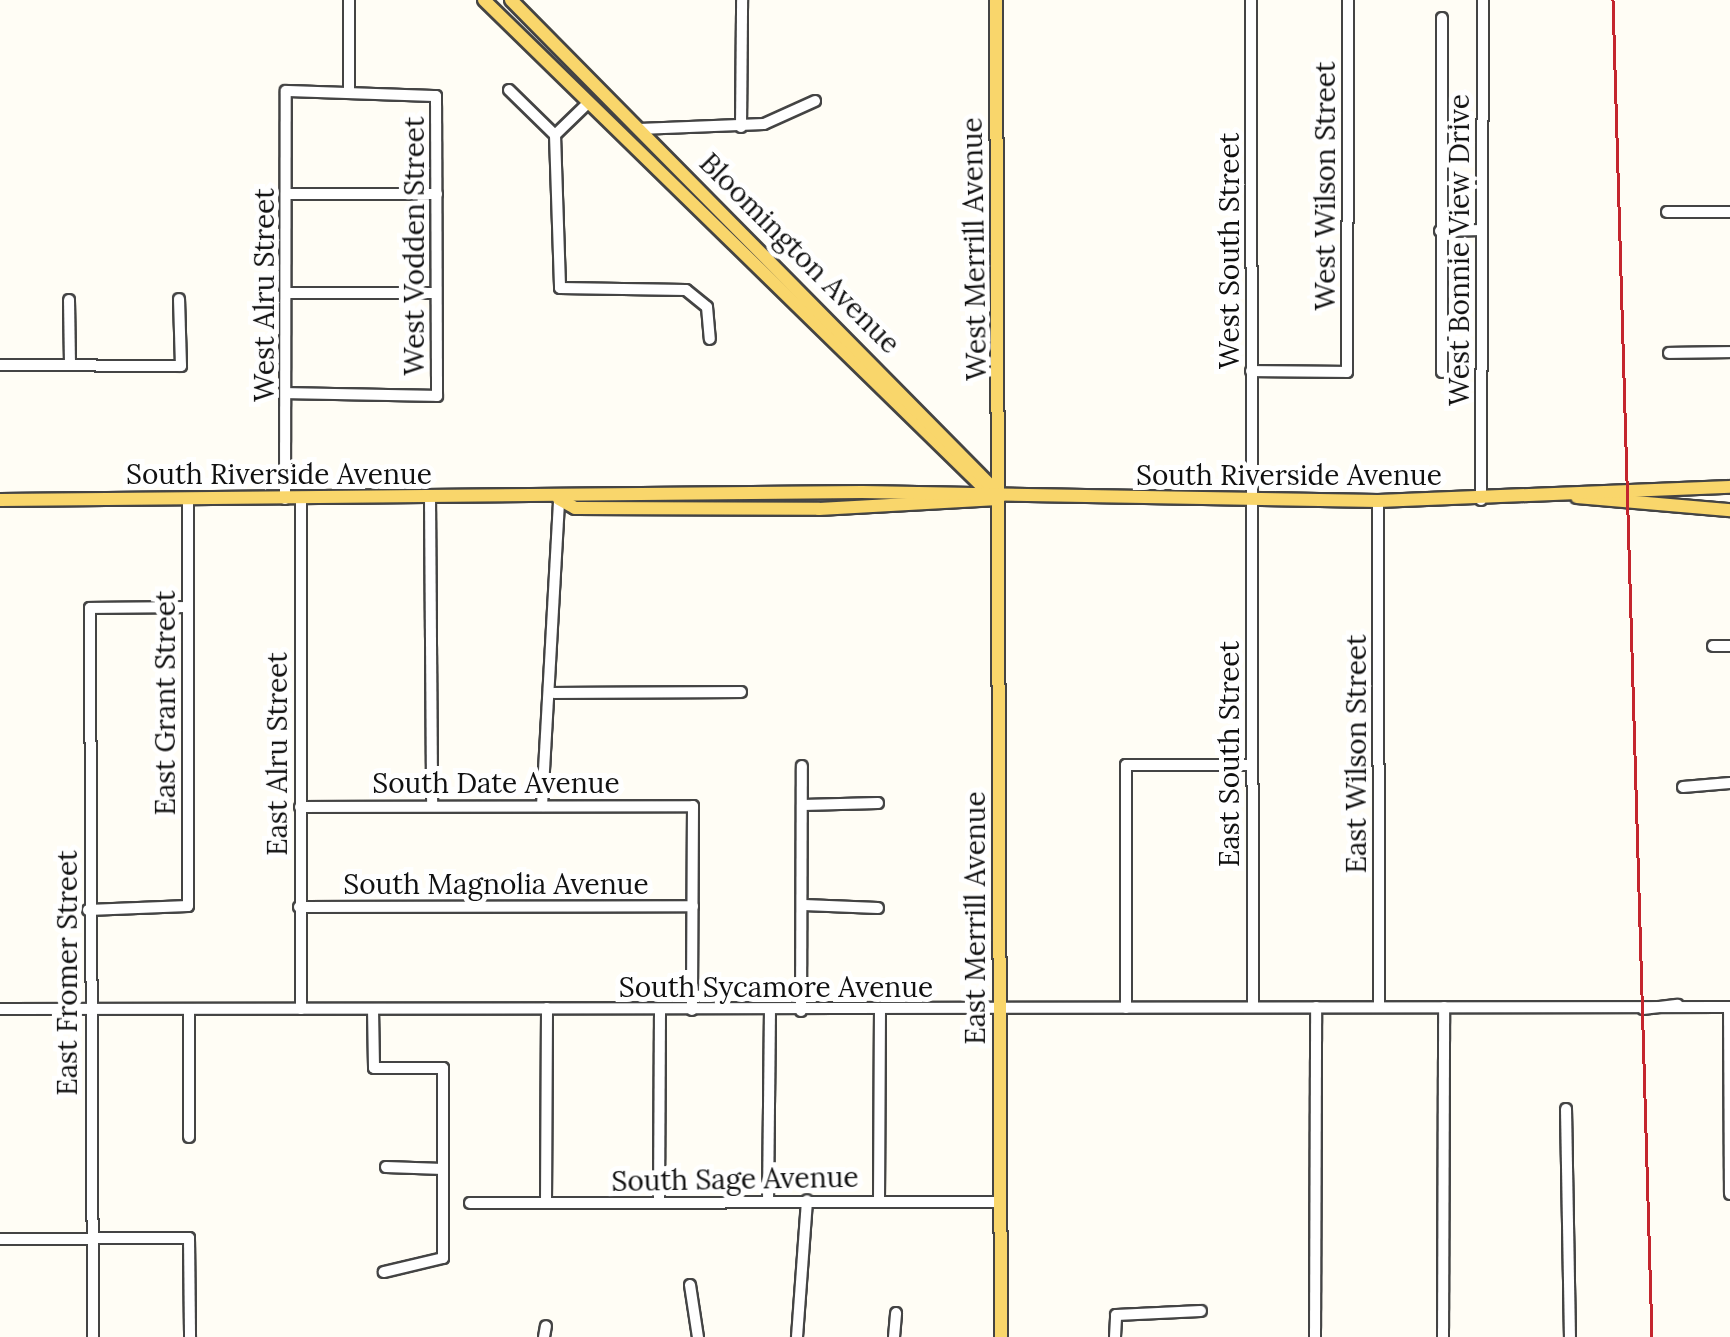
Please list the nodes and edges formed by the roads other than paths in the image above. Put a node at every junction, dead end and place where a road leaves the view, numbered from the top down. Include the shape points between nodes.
1 (349, 0) edge
2 (484, 0) edge
3 (510, 0) edge
4 (742, 0) edge
5 (996, 0) edge
6 (1252, 0) edge
7 (1348, 0) edge
8 (1483, 0) edge
9 (1442, 18) dead end
10 (509, 90) dead end
11 (349, 93) junction
12 (814, 101) dead end
13 (588, 103) junction
14 (741, 127) junction
15 (639, 129) junction
16 (556, 135) junction
17 (288, 194) junction
18 (437, 194) junction
19 (1668, 212) dead end
20 (1730, 212) edge
21 (1482, 230) junction
22 (1440, 231) junction
23 (286, 293) junction
24 (436, 293) junction
25 (180, 299) dead end
26 (69, 300) dead end
27 (710, 338) dead end
28 (1730, 352) edge
29 (1669, 353) dead end
30 (0, 364) edge
31 (70, 364) junction
32 (1251, 371) junction
33 (1442, 372) dead end
34 (286, 393) junction
35 (948, 460) junction
36 (1730, 487) edge
37 (949, 493) junction
38 (1577, 497) junction
39 (430, 498) junction
40 (559, 498) junction
41 (1002, 498) junction
42 (286, 499) junction
43 (301, 499) junction
44 (0, 500) edge
45 (188, 500) junction
46 (1481, 500) junction
47 (1250, 502) junction
48 (1378, 502) junction
49 (1730, 510) edge
50 (186, 608) junction
51 (1713, 646) dead end
52 (1730, 646) edge
53 (554, 692) junction
54 (740, 692) dead end
55 (1252, 765) junction
56 (802, 766) dead end
57 (1730, 783) edge
58 (1684, 787) dead end
59 (878, 803) dead end
60 (803, 804) junction
61 (432, 805) junction
62 (542, 806) junction
63 (300, 807) junction
64 (804, 905) junction
65 (300, 906) junction
66 (693, 906) junction
67 (878, 908) dead end
68 (88, 910) junction
69 (1316, 1006) junction
70 (1253, 1007) junction
71 (1379, 1007) junction
72 (1444, 1007) junction
73 (1729, 1007) edge
74 (547, 1008) junction
75 (1126, 1008) junction
76 (0, 1009) edge
77 (88, 1009) junction
78 (301, 1009) junction
79 (374, 1009) junction
80 (1000, 1009) junction
81 (189, 1010) junction
82 (660, 1010) junction
83 (692, 1010) junction
84 (802, 1010) junction
85 (880, 1010) junction
86 (770, 1011) junction
87 (1566, 1109) dead end
88 (1728, 1135) edge
89 (189, 1137) dead end
90 (386, 1167) dead end
91 (444, 1169) junction
92 (1730, 1194) edge
93 (808, 1200) junction
94 (879, 1200) junction
95 (768, 1201) junction
96 (1000, 1202) junction
97 (546, 1203) junction
98 (658, 1203) junction
99 (470, 1204) dead end
100 (93, 1238) junction
101 (0, 1239) edge
102 (384, 1272) dead end
103 (690, 1285) dead end
104 (1200, 1311) dead end
105 (896, 1313) dead end
106 (93, 1337) edge
107 (190, 1337) edge
108 (698, 1337) edge
109 (797, 1337) edge
110 (894, 1337) edge
111 (1001, 1337) edge
112 (1115, 1337) edge
113 (1315, 1337) edge
114 (1443, 1337) edge
115 (1570, 1337) edge

1 - 11 street
2 - 13 main road, Bloomington Avenue
3 - 15 main road, Bloomington Avenue
4 - 14 street
5 - 41 main road, West Merrill Avenue
6 - 32 street, West South Street
7 - 32 street, West Wilson Street via 1348,372
8 - 21 street, West Bonnie View Drive
9 - 22 street
10 - 16 street
11 - 17 street, West Alru Street via 286,91
11 - 18 street, West Vodden Street via 436,96
12 - 14 street
13 - 16 street
13 - 35 main road, Bloomington Avenue
14 - 15 street
15 - 41 main road, Bloomington Avenue via 985,471
16 - 27 street via 560,288 686,290 707,307
17 - 18 street
17 - 23 street, West Alru Street
18 - 24 street, West Vodden Street
19 - 20 street
21 - 22 street
21 - 46 street, West Bonnie View Drive
22 - 33 street
23 - 24 street
23 - 34 street, West Alru Street
24 - 34 street, West Vodden Street via 437,396
25 - 31 street via 181,366
26 - 31 street
28 - 29 street
30 - 31 street
32 - 47 street, West South Street
34 - 42 street, West Alru Street
35 - 37 main road
35 - 41 main road, Bloomington Avenue
36 - 38 main road, South Riverside Avenue
37 - 40 main road, South Riverside Avenue
37 - 41 main road, South Riverside Avenue
38 - 46 main road, South Riverside Avenue
38 - 49 main road, South Riverside Avenue
39 - 40 main road, South Riverside Avenue
39 - 43 main road, South Riverside Avenue
39 - 61 street
40 - 41 main road, South Riverside Avenue via 576,508 819,509
40 - 53 street
41 - 47 main road, South Riverside Avenue
41 - 80 main road, East Merrill Avenue
42 - 43 main road, South Riverside Avenue
42 - 45 main road, South Riverside Avenue
43 - 63 street, East Alru Street
44 - 45 main road, South Riverside Avenue
45 - 50 street, East Grant Street
46 - 48 main road, South Riverside Avenue
47 - 48 main road, South Riverside Avenue
47 - 55 street, East South Street
48 - 71 street, East Wilson Street
50 - 68 street, East Fromer Street via 90,608
50 - 68 street, East Grant Street via 188,906
51 - 52 street
53 - 54 street
53 - 62 street via 540,744
55 - 70 street, East South Street
55 - 75 street via 1126,765
56 - 60 street
57 - 58 street
59 - 60 street
60 - 64 street
61 - 62 street, South Date Avenue
61 - 63 street, South Date Avenue
62 - 66 street, South Date Avenue via 693,806
63 - 65 street, East Alru Street
64 - 67 street
64 - 84 street
65 - 66 street, South Magnolia Avenue
65 - 78 street, East Alru Street
66 - 83 street
68 - 77 street, East Fromer Street
69 - 70 street, South Sycamore Avenue
69 - 71 street, South Sycamore Avenue
69 - 113 street
70 - 75 street, South Sycamore Avenue
71 - 72 street, South Sycamore Avenue
72 - 73 street, South Sycamore Avenue
72 - 114 street
73 - 88 street
74 - 79 street, South Sycamore Avenue
74 - 82 street, South Sycamore Avenue
74 - 97 street
75 - 80 street, South Sycamore Avenue
76 - 77 street, South Sycamore Avenue
77 - 81 street, South Sycamore Avenue
77 - 100 street, East Fromer Street
78 - 79 street, South Sycamore Avenue
78 - 81 street, South Sycamore Avenue
79 - 91 street via 374,1068 443,1068
80 - 85 street, South Sycamore Avenue
80 - 96 main road, East Merrill Avenue
81 - 89 street
82 - 83 street, South Sycamore Avenue
82 - 98 street
83 - 86 street, South Sycamore Avenue
84 - 85 street, South Sycamore Avenue
84 - 86 street, South Sycamore Avenue
85 - 94 street
86 - 95 street
87 - 115 street
88 - 92 street
90 - 91 street
91 - 102 street via 442,1258
93 - 94 street, South Sage Avenue
93 - 95 street, South Sage Avenue
93 - 109 street
94 - 96 street, South Sage Avenue
95 - 98 street, South Sage Avenue
96 - 111 main road, East Merrill Avenue
97 - 98 street, South Sage Avenue
97 - 99 street, South Sage Avenue
100 - 101 street
100 - 106 street, East Fromer Street
100 - 107 street via 189,1238
103 - 108 street
104 - 112 street via 1116,1314
105 - 110 street

